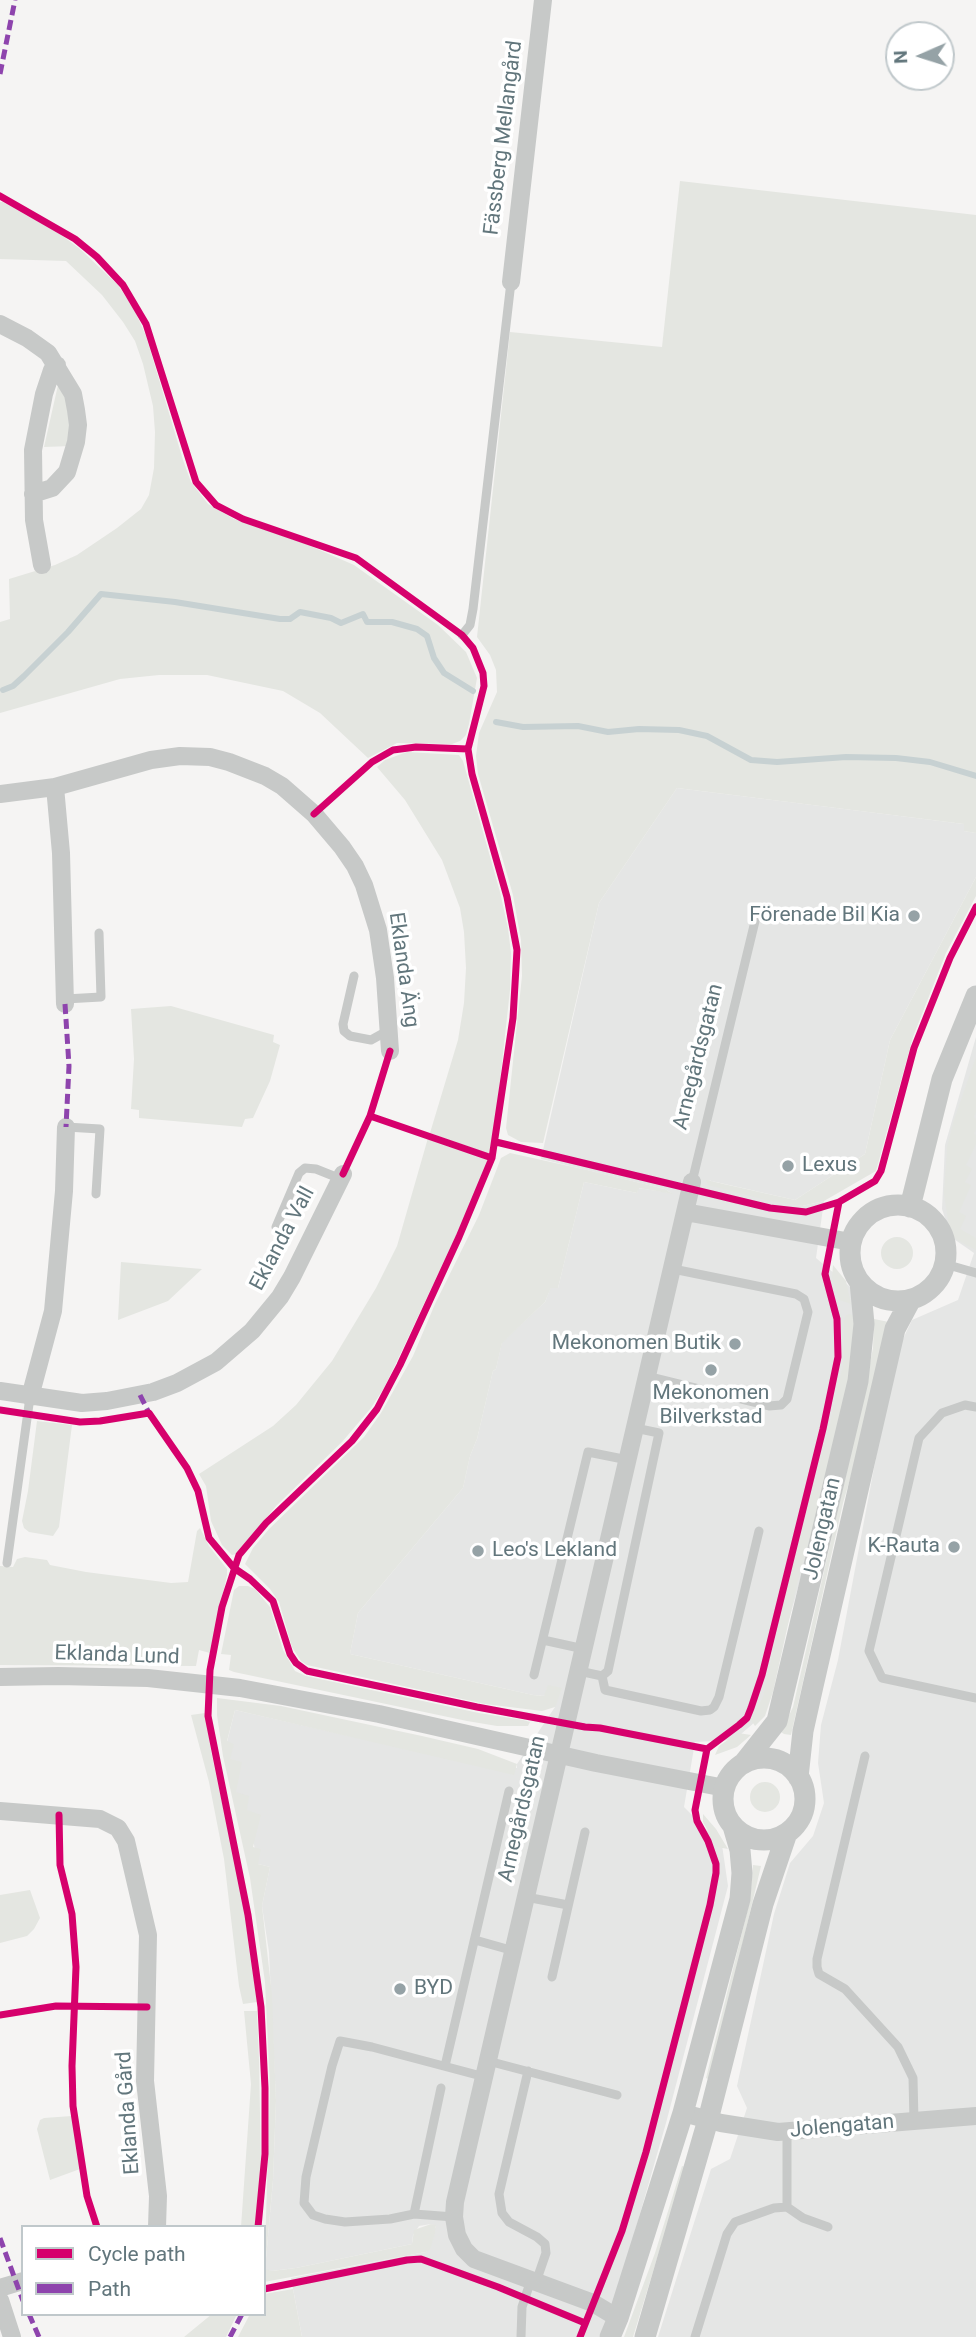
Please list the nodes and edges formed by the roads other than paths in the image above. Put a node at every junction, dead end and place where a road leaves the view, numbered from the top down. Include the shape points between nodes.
1 (543, 0) edge
2 (511, 282) joint
3 (0, 324) edge
4 (57, 365) junction
5 (33, 494) junction
6 (42, 565) dead end
7 (462, 635) dead end
8 (55, 787) junction
9 (0, 794) edge
10 (757, 913) dead end
11 (99, 933) dead end
12 (354, 976) dead end
13 (976, 996) edge
14 (65, 1001) joint
15 (389, 1030) junction
16 (390, 1051) dead end
17 (66, 1127) joint
18 (342, 1176) joint
19 (692, 1182) joint
20 (96, 1194) dead end
21 (910, 1207) junction
22 (685, 1212) junction
23 (276, 1227) dead end
24 (851, 1242) junction
25 (945, 1264) junction
26 (673, 1269) junction
27 (976, 1273) edge
28 (860, 1282) junction
29 (911, 1300) junction
30 (647, 1376) junction
31 (0, 1391) edge
32 (30, 1397) junction
33 (976, 1407) edge
34 (635, 1427) junction
35 (628, 1460) junction
36 (759, 1531) dead end
37 (7, 1563) dead end
38 (543, 1640) junction
39 (584, 1649) junction
40 (579, 1671) junction
41 (534, 1675) dead end
42 (602, 1675) junction
43 (0, 1677) edge
44 (976, 1698) edge
45 (559, 1755) junction
46 (865, 1756) dead end
47 (743, 1764) junction
48 (798, 1777) junction
49 (725, 1788) junction
50 (509, 1791) dead end
51 (0, 1811) edge
52 (733, 1826) junction
53 (584, 1832) dead end
54 (788, 1833) junction
55 (526, 1897) junction
56 (568, 1905) junction
57 (475, 1940) junction
58 (514, 1951) junction
59 (552, 1977) dead end
60 (444, 2066) junction
61 (487, 2069) junction
62 (528, 2071) junction
63 (440, 2088) dead end
64 (617, 2095) dead end
65 (683, 2113) junction
66 (976, 2116) edge
67 (708, 2120) junction
68 (914, 2121) junction
69 (787, 2132) junction
70 (787, 2207) junction
71 (414, 2214) junction
72 (454, 2217) junction
73 (157, 2225) edge
74 (828, 2227) dead end
75 (533, 2281) junction
76 (21, 2282) edge
77 (0, 2288) edge
78 (0, 2300) edge
79 (614, 2327) edge
80 (12, 2337) edge
81 (520, 2337) edge
82 (645, 2337) edge
83 (695, 2337) edge

1 - 2 street, Fässberg Mellangård
2 - 7 lane via 473,609
3 - 4 street via 39,346
4 - 5 street via 44,394 36,433
4 - 5 street via 73,394 76,442 61,481
5 - 6 street
8 - 9 street, Eklanda Äng
8 - 14 street
8 - 15 street, Eklanda Äng via 180,756 229,762 282,786 342,847 364,885 378,930
10 - 19 lane, Arnegårdsgatan
11 - 14 lane via 101,997
12 - 15 lane via 344,1031 371,1041
13 - 21 street via 942,1079
15 - 16 street, Eklanda Äng
17 - 20 lane via 100,1129
17 - 32 street via 53,1311
18 - 23 lane via 305,1168
18 - 32 street, Eklanda Vall via 280,1297 252,1331 216,1362 177,1384 107,1401
19 - 22 street, Arnegårdsgatan
21 - 24 street via 874,1212 859,1225
21 - 25 street via 927,1215 939,1229
22 - 24 street
22 - 26 street, Arnegårdsgatan
24 - 28 street via 851,1263
25 - 27 lane
25 - 29 street via 932,1286
26 - 30 street, Arnegårdsgatan
26 - 30 lane via 804,1299 808,1312 787,1399 769,1406
28 - 29 street via 883,1299
28 - 47 street, Jolengatan via 864,1324 858,1381 777,1721
29 - 48 street, Jolengatan via 895,1329 803,1731
30 - 34 street, Arnegårdsgatan
31 - 32 street, Eklanda Vall
32 - 37 lane
33 - 44 lane via 965,1405 942,1413 919,1438 869,1651 882,1678
34 - 35 street, Arnegårdsgatan
34 - 42 lane via 659,1433 608,1671
35 - 38 lane via 588,1452
35 - 39 street, Arnegårdsgatan
36 - 42 lane via 714,1707 701,1711 605,1690
38 - 39 lane
38 - 41 lane
39 - 40 street, Arnegårdsgatan
40 - 42 lane
40 - 45 street, Arnegårdsgatan
43 - 45 street, Eklanda Lund via 148,1678 214,1685 379,1714
45 - 49 street, Eklanda Lund
45 - 55 street, Arnegårdsgatan
46 - 68 lane via 817,1966 819,1974 845,1989 898,2047 913,2078
47 - 48 street via 773,1759
47 - 49 street
48 - 54 street via 804,1807
49 - 52 street via 723,1804
50 - 57 lane
51 - 73 street, Eklanda Gård via 100,1819 123,1833 147,1923 145,2081
52 - 54 street via 759,1840
52 - 65 street via 740,1850 740,1899
53 - 56 lane
54 - 67 street via 763,1904
55 - 56 lane
55 - 58 street, Arnegårdsgatan
56 - 59 lane
57 - 58 lane
57 - 60 lane
58 - 61 street, Arnegårdsgatan
60 - 61 lane
60 - 71 lane via 340,2041 306,2177 304,2203 313,2215 345,2222
61 - 62 lane
61 - 72 street, Arnegårdsgatan
62 - 64 lane
62 - 75 lane via 499,2194 502,2213 509,2222 545,2244 546,2253
63 - 71 lane
65 - 67 street, Jolengatan
65 - 79 street
66 - 68 street, Jolengatan
67 - 69 street, Jolengatan
67 - 82 street
68 - 69 street, Jolengatan
69 - 70 lane
70 - 74 lane
70 - 83 lane via 735,2222 727,2234
71 - 72 lane
72 - 75 street, Arnegårdsgatan via 460,2242 474,2259
75 - 79 street, Arnegårdsgatan via 593,2303
75 - 81 lane via 522,2307
76 - 77 street
78 - 80 street

